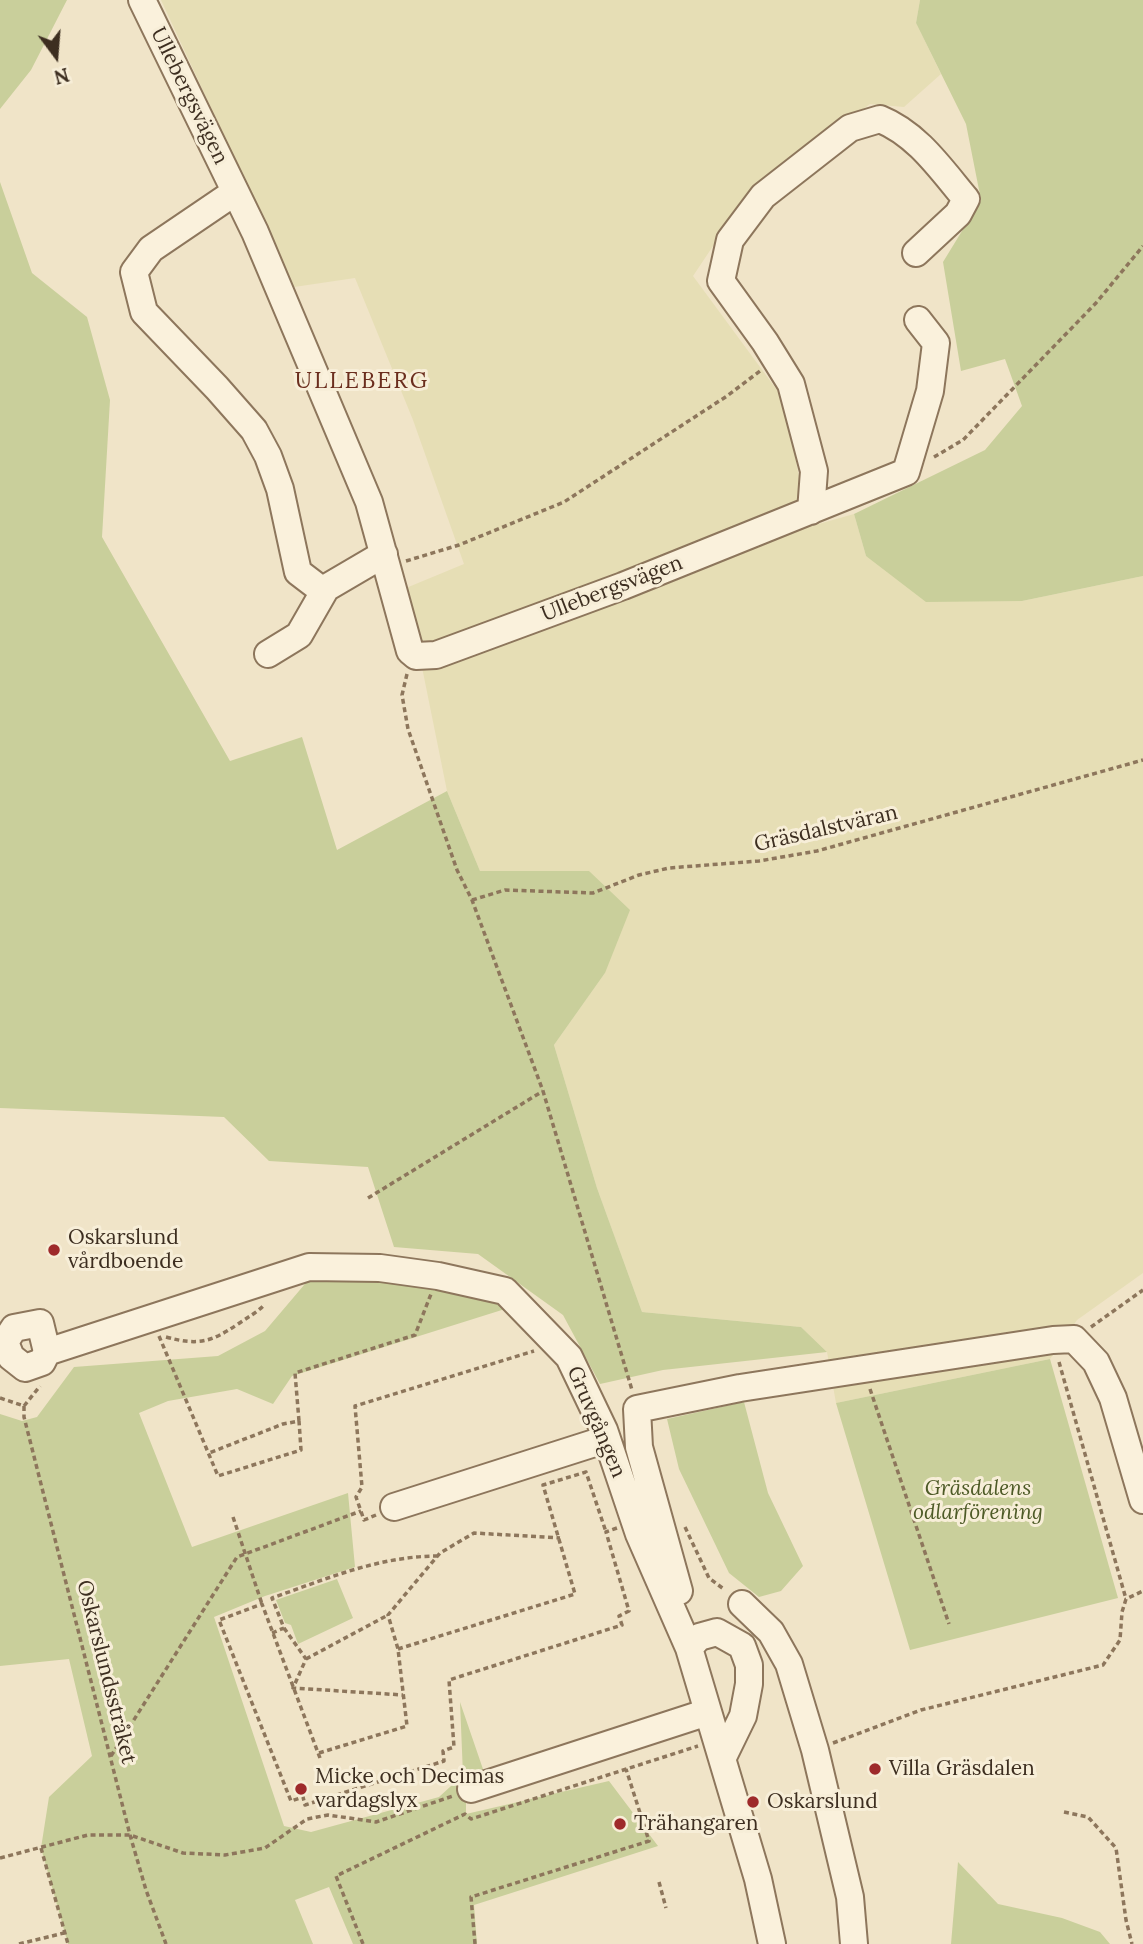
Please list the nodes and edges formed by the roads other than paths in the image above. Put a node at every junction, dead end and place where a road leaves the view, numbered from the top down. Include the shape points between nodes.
1 (142, 0) edge
2 (235, 192) junction
3 (916, 253) dead end
4 (918, 320) dead end
5 (811, 511) junction
6 (386, 561) junction
7 (326, 588) junction
8 (268, 654) dead end
9 (47, 1352) dead end
10 (607, 1439) junction
11 (1143, 1500) edge
12 (394, 1507) road end
13 (742, 1604) dead end
14 (689, 1648) junction
15 (708, 1713) junction
16 (715, 1750) junction
17 (471, 1789) road end
18 (772, 1944) edge
19 (854, 1944) edge

1 - 2 street, Ullebergsvägen
2 - 6 street, Ullebergsvägen via 369,502
2 - 7 street via 151,248 134,272 144,312 254,430 279,489 299,572
3 - 5 street via 958,214 966,199 916,140 880,118 850,128 763,196 730,240 721,281 791,383 814,471
4 - 5 street, Ullebergsvägen via 936,343 930,391 906,472
5 - 6 street, Ullebergsvägen via 436,655 416,656 410,651
6 - 7 street
7 - 8 street via 299,635
9 - 10 street, Gruvgången via 309,1267 380,1268 438,1276 505,1291 569,1357
10 - 12 street
10 - 14 street, Gruvgången via 635,1521
11 - 14 street via 1113,1398 1096,1362 1063,1340 740,1388 637,1409 639,1447 684,1607
13 - 19 street via 771,1632 789,1664 850,1897
14 - 15 street, Gruvgången
14 - 16 street via 699,1637 717,1632 742,1646 749,1665 743,1716
15 - 16 street, Gruvgången
15 - 17 street
16 - 18 street, Gruvgången via 758,1879

